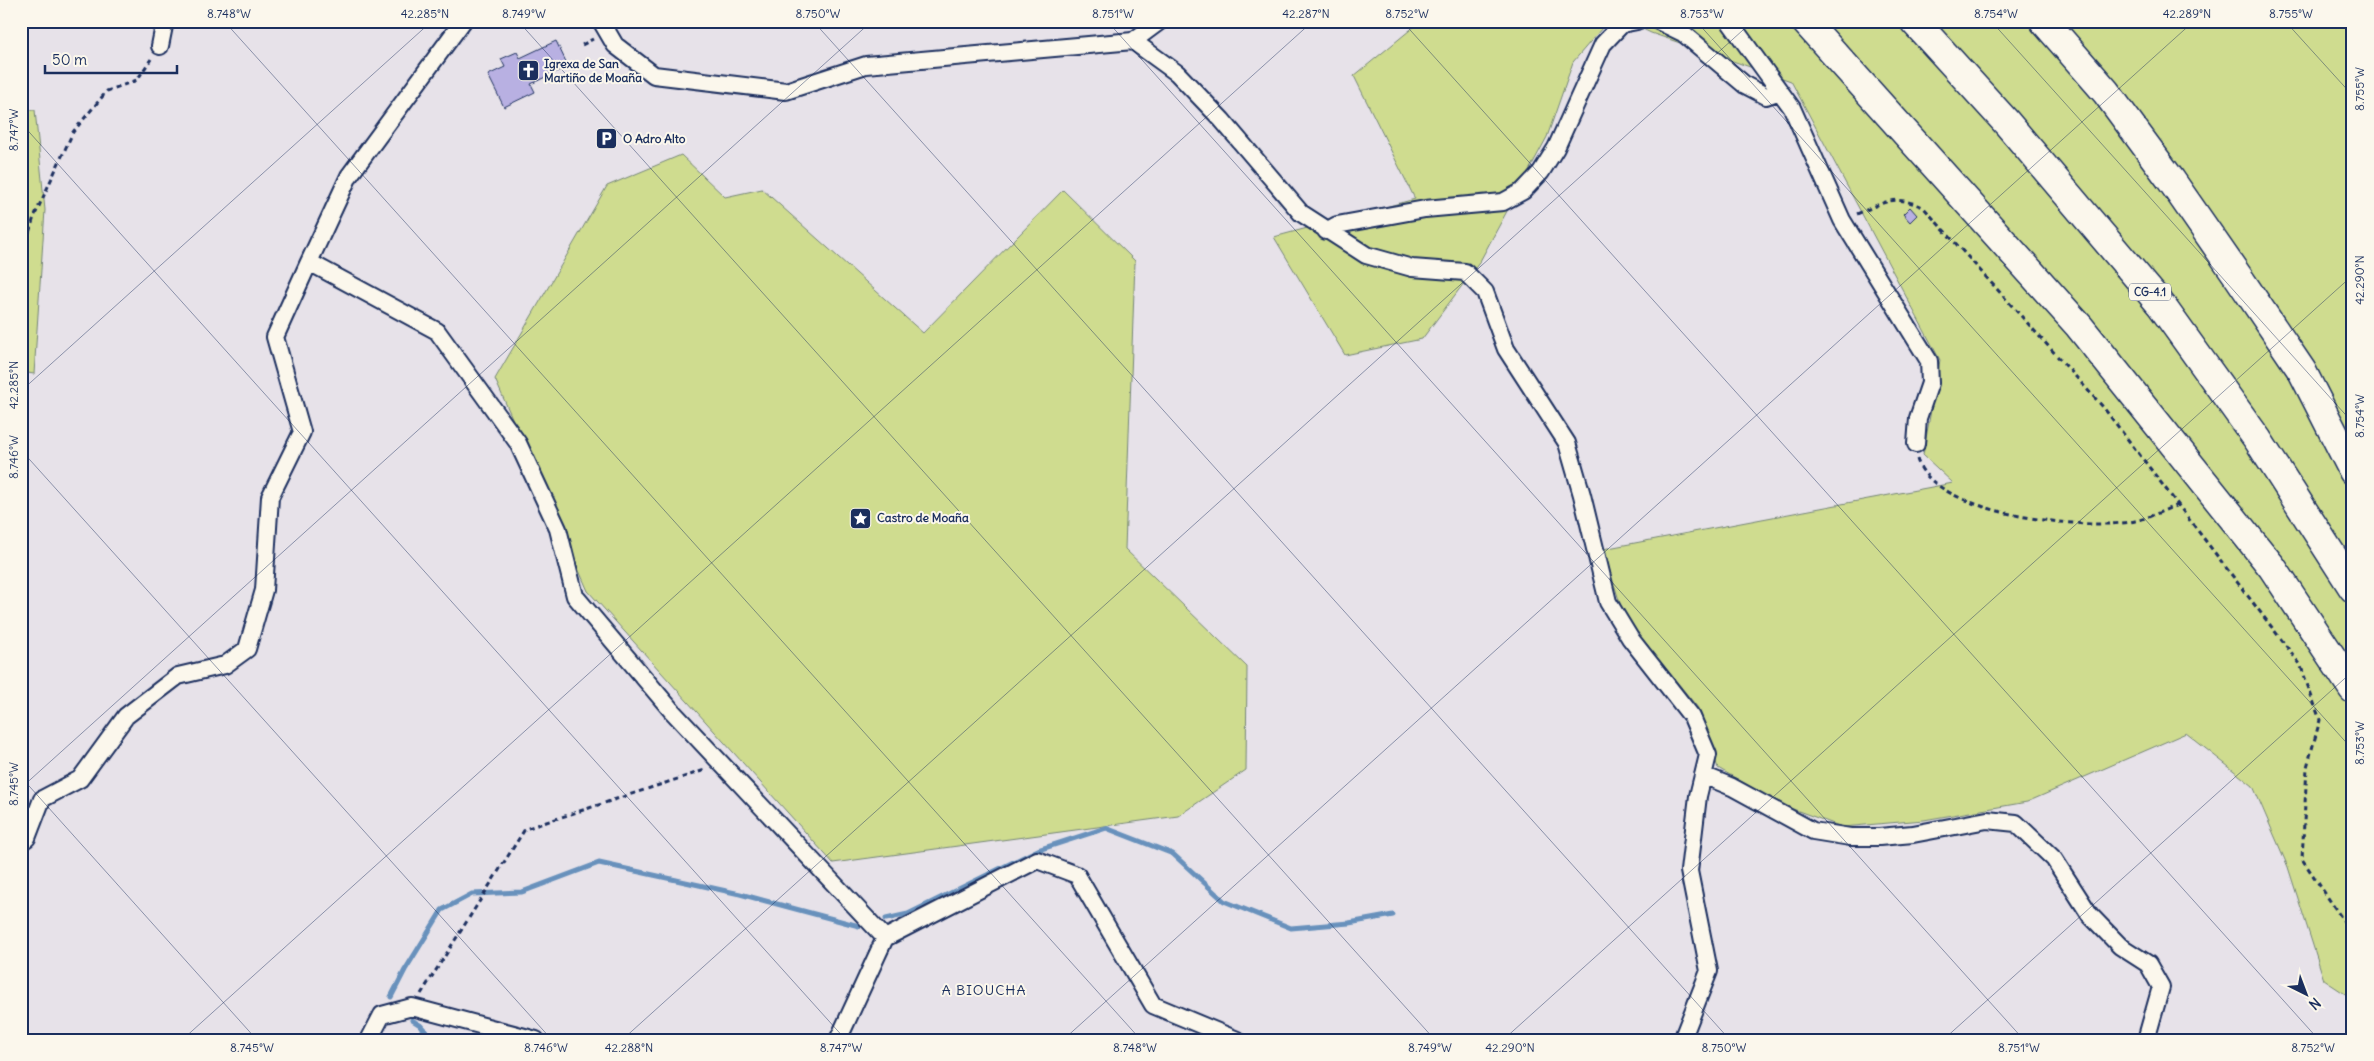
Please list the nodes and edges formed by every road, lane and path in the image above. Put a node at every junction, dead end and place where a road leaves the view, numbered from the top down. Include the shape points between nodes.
1 (165, 21) edge
2 (463, 21) edge
3 (601, 21) edge
4 (1160, 21) edge
5 (1637, 21) edge
6 (1658, 21) edge
7 (1729, 21) edge
8 (1805, 21) edge
9 (1914, 21) edge
10 (2044, 21) edge
11 (1133, 41) junction
12 (160, 46) joint
13 (1780, 91) junction
14 (1842, 220) junction
15 (1326, 231) junction
16 (21, 258) edge
17 (309, 262) junction
18 (1916, 444) joint
19 (2353, 471) edge
20 (2178, 504) junction
21 (2353, 588) edge
22 (2353, 689) edge
23 (722, 764) junction
24 (1703, 775) junction
25 (21, 842) edge
26 (2353, 935) edge
27 (885, 938) junction
28 (412, 1007) junction
29 (369, 1040) edge
30 (536, 1040) edge
31 (838, 1040) edge
32 (1237, 1040) edge
33 (1682, 1040) edge
34 (2146, 1040) edge

1 - 12 street
2 - 17 street via 349,176
3 - 11 street via 615,45 651,80 703,87 786,91 866,66
4 - 11 street
5 - 15 street via 1622,24 1603,44 1556,148 1541,172 1523,191 1503,202 1425,210 1337,225
6 - 13 street via 1684,33 1745,85 1766,96
7 - 13 street
8 - 22 highway via 2079,326 2272,567
9 - 21 highway, CG-4.1 via 2007,123 2161,305 2258,440
10 - 19 highway via 2106,92 2239,278 2302,371
11 - 15 street via 1177,73 1222,120 1301,214
12 - 16 path via 137,80 107,91 73,132 34,217
13 - 14 street via 1792,108
14 - 18 street via 1929,361 1930,383 1918,418
14 - 20 path via 1894,199 1923,207 2103,407
15 - 24 street via 1366,255 1412,268 1465,272 1485,292 1506,349 1567,443 1608,602 1630,638 1692,717 1708,756
17 - 23 street via 438,331 518,444 558,529 575,596 672,711
17 - 25 street via 275,337 302,432 270,497 264,590 247,649 225,666 178,676 126,716 80,779 42,799 27,838
18 - 20 path via 1917,462 1925,475 1948,493 1980,507 2018,517 2077,524 2134,521
20 - 26 path via 2300,664 2320,720 2307,767 2302,859
23 - 27 street
23 - 28 path via 525,830
24 - 33 street via 1689,871 1710,971
24 - 34 street via 1813,831 1850,837 1913,834 1987,820 2016,823 2054,859 2090,915 2120,946 2148,964 2161,988
27 - 31 street
27 - 32 street via 1037,860 1077,875 1153,1005
28 - 29 street via 382,1015
28 - 30 street

